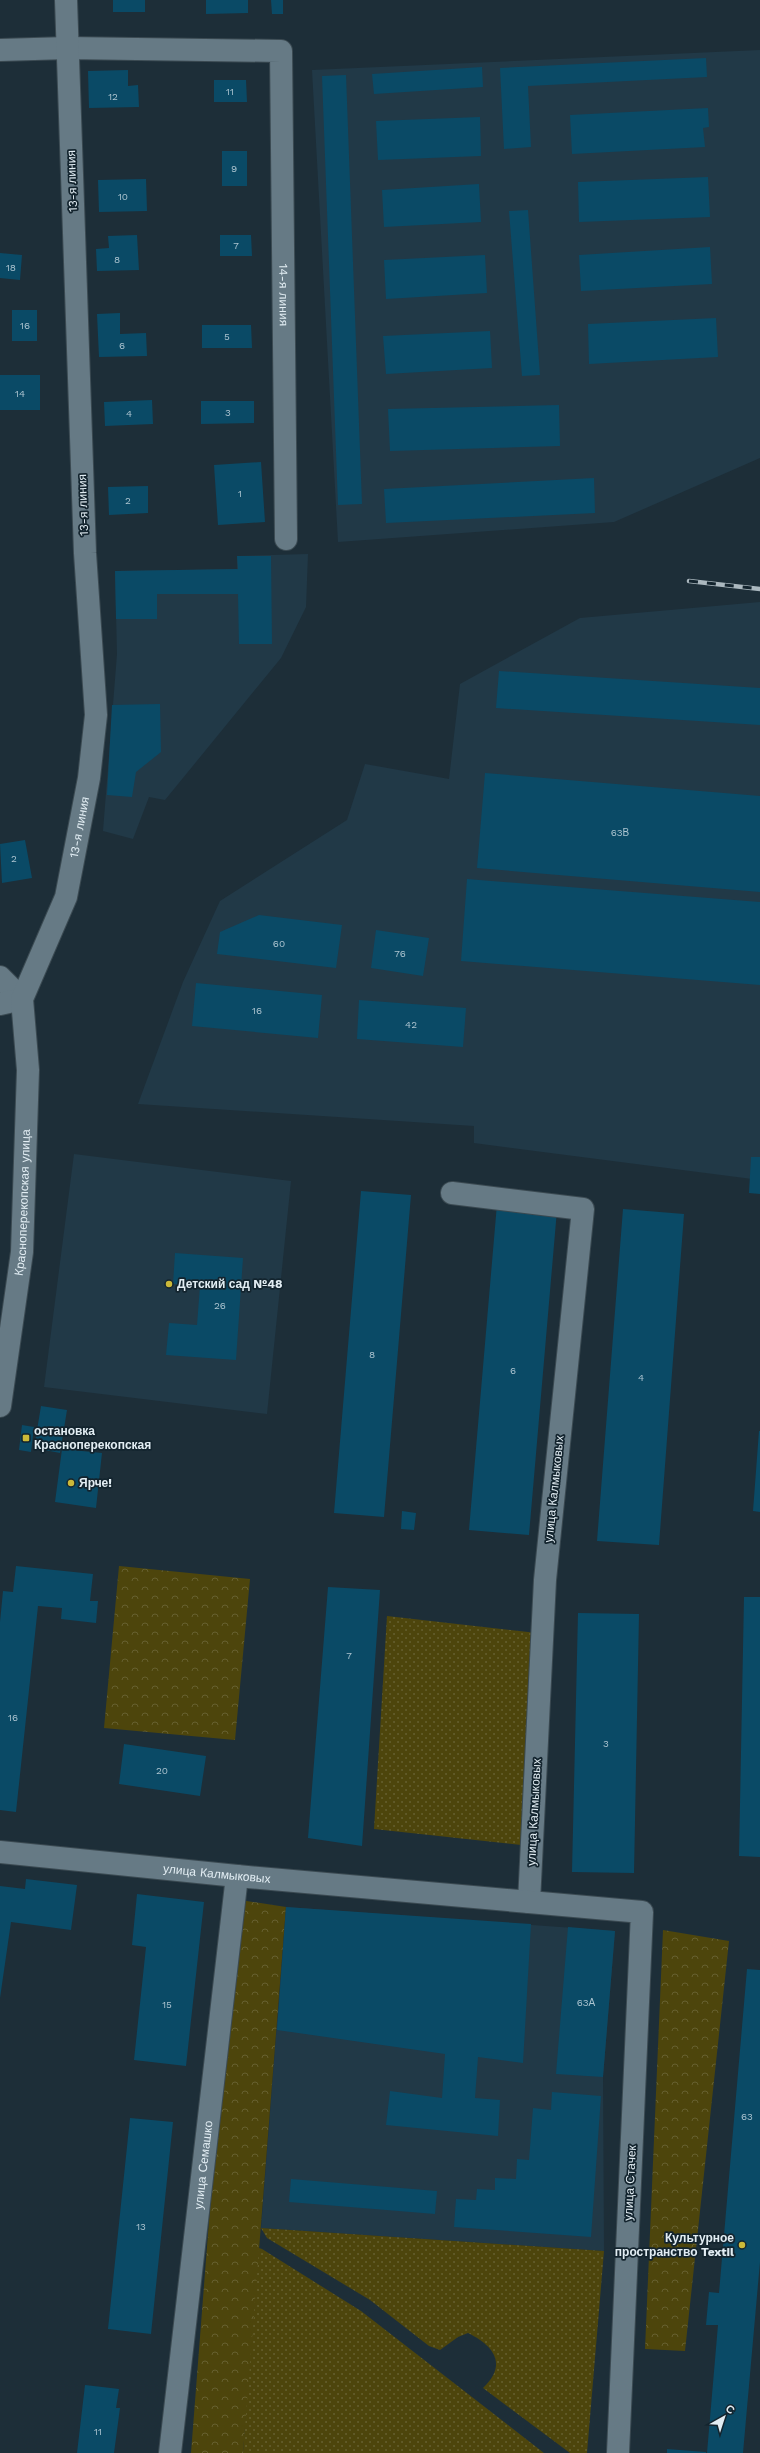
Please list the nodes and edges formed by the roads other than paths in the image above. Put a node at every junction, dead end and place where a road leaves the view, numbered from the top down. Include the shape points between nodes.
1 (66, 0) edge
2 (68, 48) junction
3 (0, 50) edge
4 (286, 539) dead end
5 (0, 977) edge
6 (22, 999) junction
7 (0, 1004) edge
8 (452, 1193) dead end
9 (0, 1406) edge
10 (0, 1852) edge
11 (237, 1876) junction
12 (529, 1902) junction
13 (642, 1912) joint
14 (170, 2453) edge
15 (618, 2453) edge

1 - 2 street, 13-я линия
2 - 3 street
2 - 4 street, 14-я линия via 281,51
2 - 6 street, 13-я линия via 85,553 96,715 89,778 66,897
5 - 6 street
6 - 7 street
6 - 9 street, Красноперекопская улица via 28,1070 22,1252
8 - 12 street, улица Калмыковых via 583,1209 545,1580
10 - 11 street, улица Калмыковых
11 - 12 street, улица Калмыковых
11 - 14 street, улица Семашко
12 - 13 street, улица Калмыковых
13 - 15 street, улица Стачек

